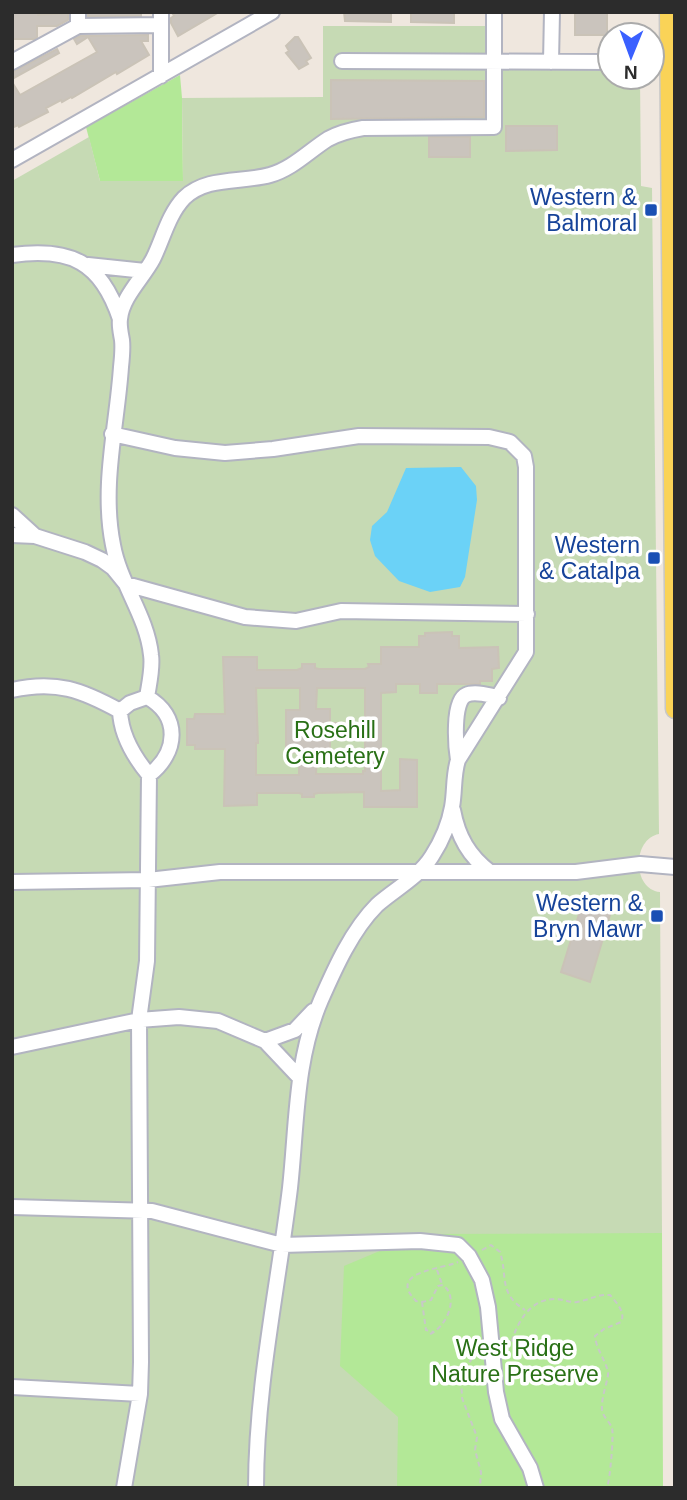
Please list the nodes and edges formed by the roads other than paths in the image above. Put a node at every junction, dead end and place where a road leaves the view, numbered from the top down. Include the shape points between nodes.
1 (272, 12) edge
2 (494, 12) edge
3 (552, 12) edge
4 (669, 12) edge
5 (78, 19) edge
6 (161, 19) edge
7 (666, 30) edge
8 (342, 61) dead end
9 (12, 62) edge
10 (494, 62) junction
11 (551, 62) junction
12 (596, 62) edge
13 (161, 76) junction
14 (664, 91) edge
15 (12, 160) edge
16 (673, 186) edge
17 (12, 256) edge
18 (87, 265) junction
19 (145, 271) junction
20 (120, 319) junction
21 (112, 434) junction
22 (12, 515) edge
23 (674, 533) edge
24 (12, 535) edge
25 (35, 536) junction
26 (126, 584) junction
27 (527, 614) junction
28 (12, 690) edge
29 (147, 697) junction
30 (499, 698) junction
31 (675, 709) edge
32 (120, 711) junction
33 (458, 760) junction
34 (149, 775) junction
35 (452, 806) junction
36 (675, 867) edge
37 (420, 871) junction
38 (490, 873) junction
39 (148, 880) junction
40 (12, 882) edge
41 (320, 1001) junction
42 (139, 1020) junction
43 (265, 1041) junction
44 (12, 1047) edge
45 (299, 1077) junction
46 (12, 1208) edge
47 (139, 1209) junction
48 (282, 1245) junction
49 (12, 1387) edge
50 (140, 1394) junction
51 (124, 1488) edge
52 (256, 1488) edge
53 (536, 1488) edge

1 - 13 street
2 - 10 street
3 - 11 street
4 - 7 main road
5 - 6 street
5 - 9 street
6 - 13 street
8 - 10 street
10 - 11 street
10 - 19 street via 494,127 363,128 329,138 271,175 199,188 173,214
11 - 12 street
13 - 15 street
14 - 16 main road
16 - 23 main road
17 - 18 street via 44,254
18 - 19 street
18 - 20 street via 110,293
19 - 20 street
20 - 21 street via 121,365
21 - 26 street via 108,496 113,546
21 - 27 street via 225,453 359,436 489,437 510,442 524,456 526,467
22 - 25 street
23 - 31 main road
24 - 25 street
25 - 26 street via 102,560
26 - 27 street via 244,617 296,621 341,611
26 - 29 street via 145,626 152,657
27 - 30 street via 526,652
28 - 32 street via 63,687
29 - 32 street
29 - 34 street via 167,714 171,735 167,755
30 - 33 street
30 - 33 street via 471,694 460,701
32 - 34 street via 136,759
33 - 35 street
34 - 39 street
35 - 37 street via 437,848
35 - 38 street via 466,848
36 - 38 street via 640,864 576,872
37 - 38 street
37 - 39 street via 220,872
37 - 41 street via 356,930
39 - 40 street
39 - 42 street via 147,961
41 - 43 street via 295,1030
41 - 45 street
42 - 43 street via 179,1017 218,1021
42 - 44 street
42 - 47 street
43 - 45 street
45 - 48 street
46 - 47 street
47 - 48 street
47 - 50 street
48 - 52 street via 257,1428
48 - 53 street via 458,1245 482,1280 502,1419
49 - 50 street
50 - 51 street

